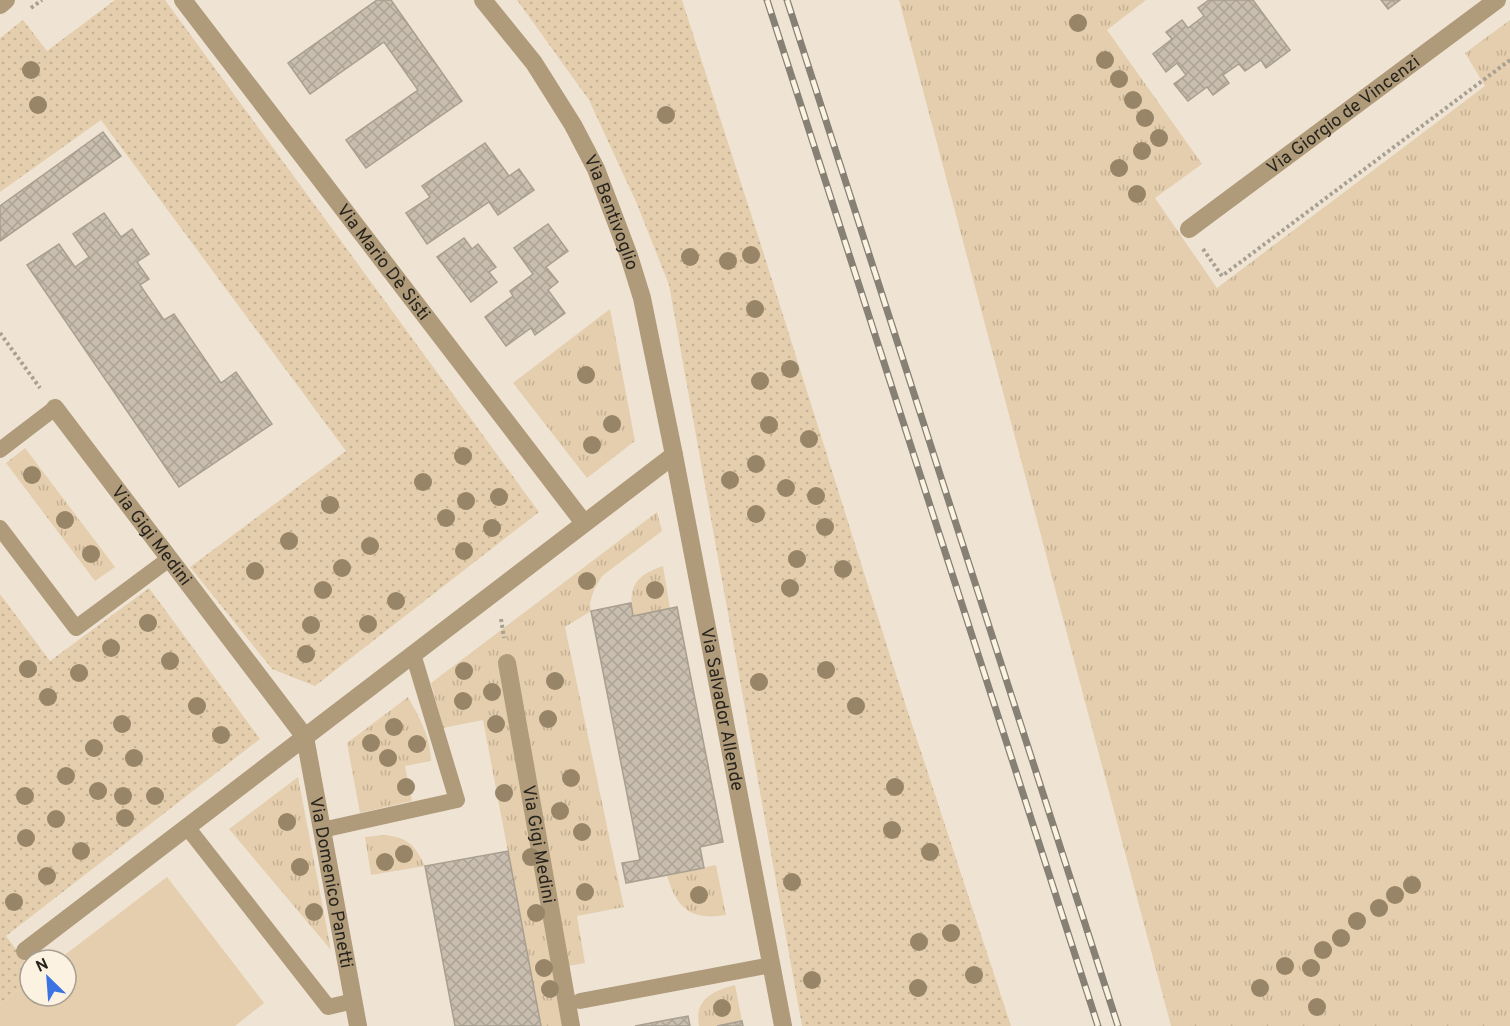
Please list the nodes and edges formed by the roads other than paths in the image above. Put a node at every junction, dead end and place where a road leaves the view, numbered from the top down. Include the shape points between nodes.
1 (6, 0) edge
2 (183, 0) edge
3 (483, 0) edge
4 (1497, 0) edge
5 (0, 5) edge
6 (1189, 229) road end
7 (55, 408) joint
8 (0, 450) edge
9 (674, 455) junction
10 (584, 523) junction
11 (0, 528) edge
12 (169, 559) junction
13 (413, 654) junction
14 (507, 663) road end
15 (305, 737) junction
16 (187, 827) junction
17 (321, 830) junction
18 (28, 948) edge
19 (771, 965) junction
20 (354, 1001) junction
21 (580, 1001) dead end
22 (358, 1026) edge
23 (572, 1026) edge
24 (783, 1026) edge

1 - 5 street
2 - 10 street, Via Mario Dè Sisti
3 - 9 street, Via Bentivoglio via 534,63 596,169 642,298
4 - 6 street, Via Giorgio de Vincenzi
7 - 8 lane
7 - 12 street, Via Gigi Medini
9 - 10 street
9 - 19 street, Via Salvador Allende
10 - 13 street
11 - 12 lane via 76,628
12 - 15 street, Via Gigi Medini
13 - 15 street
13 - 17 lane via 457,800
14 - 23 street, Via Gigi Medini
15 - 16 street
15 - 17 street, Via Domenico Panetti
16 - 18 street
16 - 20 lane via 327,1007
17 - 20 street, Via Domenico Panetti
19 - 21 lane
19 - 24 street, Via Salvador Allende
20 - 22 street, Via Domenico Panetti

